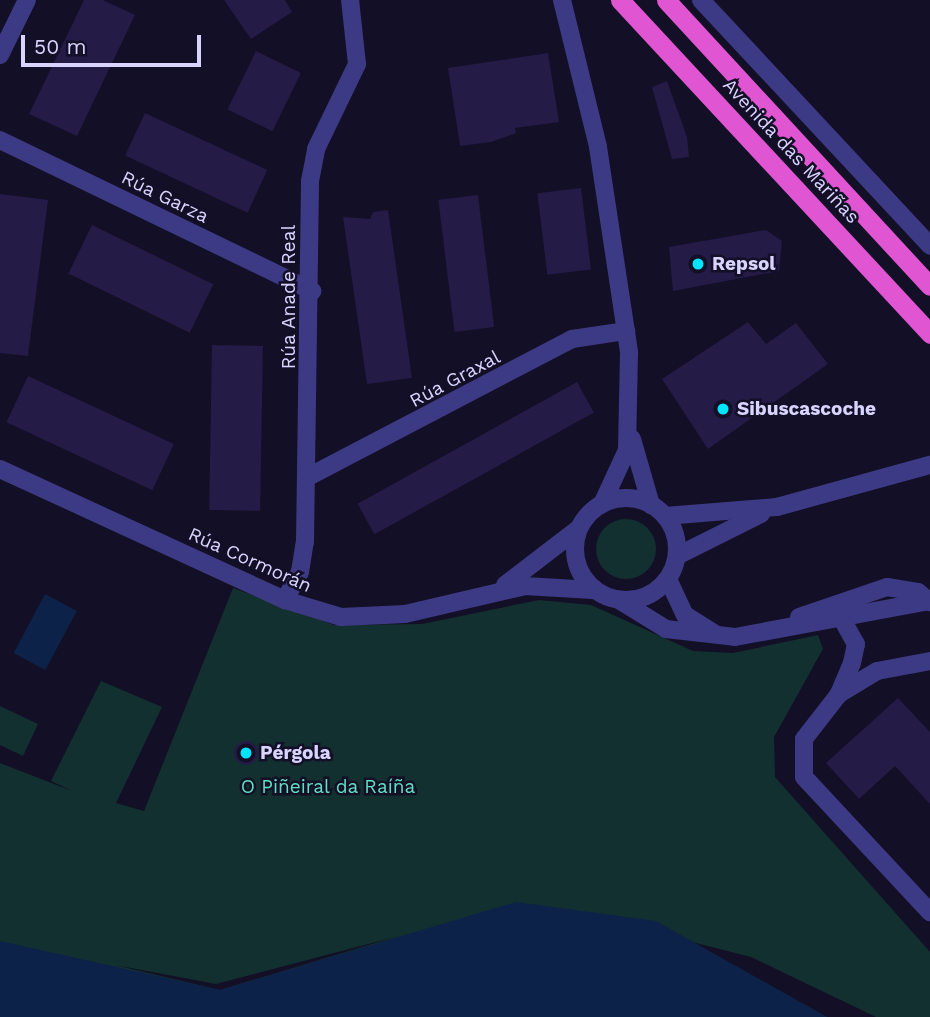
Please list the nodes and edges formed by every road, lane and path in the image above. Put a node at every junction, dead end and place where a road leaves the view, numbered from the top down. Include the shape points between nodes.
1 (27, 0) edge
2 (349, 0) edge
3 (562, 0) edge
4 (620, 0) edge
5 (666, 0) edge
6 (701, 0) edge
7 (0, 55) edge
8 (0, 140) edge
9 (930, 246) edge
10 (930, 286) edge
11 (312, 291) junction
12 (626, 331) junction
13 (930, 334) edge
14 (630, 425) junction
15 (930, 465) edge
16 (0, 470) edge
17 (308, 477) junction
18 (602, 504) junction
19 (651, 505) junction
20 (777, 507) junction
21 (665, 516) junction
22 (579, 528) junction
23 (677, 556) junction
24 (668, 579) junction
25 (495, 590) junction
26 (593, 590) junction
27 (285, 600) junction
28 (619, 600) junction
29 (930, 602) edge
30 (842, 619) junction
31 (771, 631) junction
32 (718, 635) junction
33 (930, 661) edge
34 (839, 694) junction
35 (930, 912) edge

1 - 7 street
2 - 11 street, Rúa Anade Real via 357,64 316,149 310,181
3 - 12 street via 598,147
4 - 13 highway, Avenida das Mariñas
5 - 10 highway, Avenida das Mariñas
6 - 9 street
8 - 11 street, Rúa Garza
11 - 17 street, Rúa Anade Real
12 - 14 street
12 - 17 street, Rúa Graxal via 572,339
14 - 18 street via 620,471
14 - 19 street
15 - 20 street
16 - 27 street, Rúa Cormorán
17 - 27 street, Rúa Anade Real via 303,558
18 - 19 street via 626,498
18 - 22 street
19 - 21 street
20 - 21 street
20 - 23 street
21 - 23 street via 675,535
22 - 25 street, Rúa Cormorán via 523,575
22 - 26 street via 574,555
23 - 24 street
24 - 28 street via 646,597
24 - 32 street via 685,615
25 - 26 street, Rúa Cormorán via 542,585
25 - 27 street, Rúa Cormorán via 405,614 371,617 341,617
26 - 28 street
28 - 32 street via 666,629
29 - 30 street
29 - 31 street via 918,592 887,587
30 - 31 street
30 - 34 street via 856,644
31 - 32 street
33 - 34 street via 877,671
34 - 35 street via 804,739 804,777

